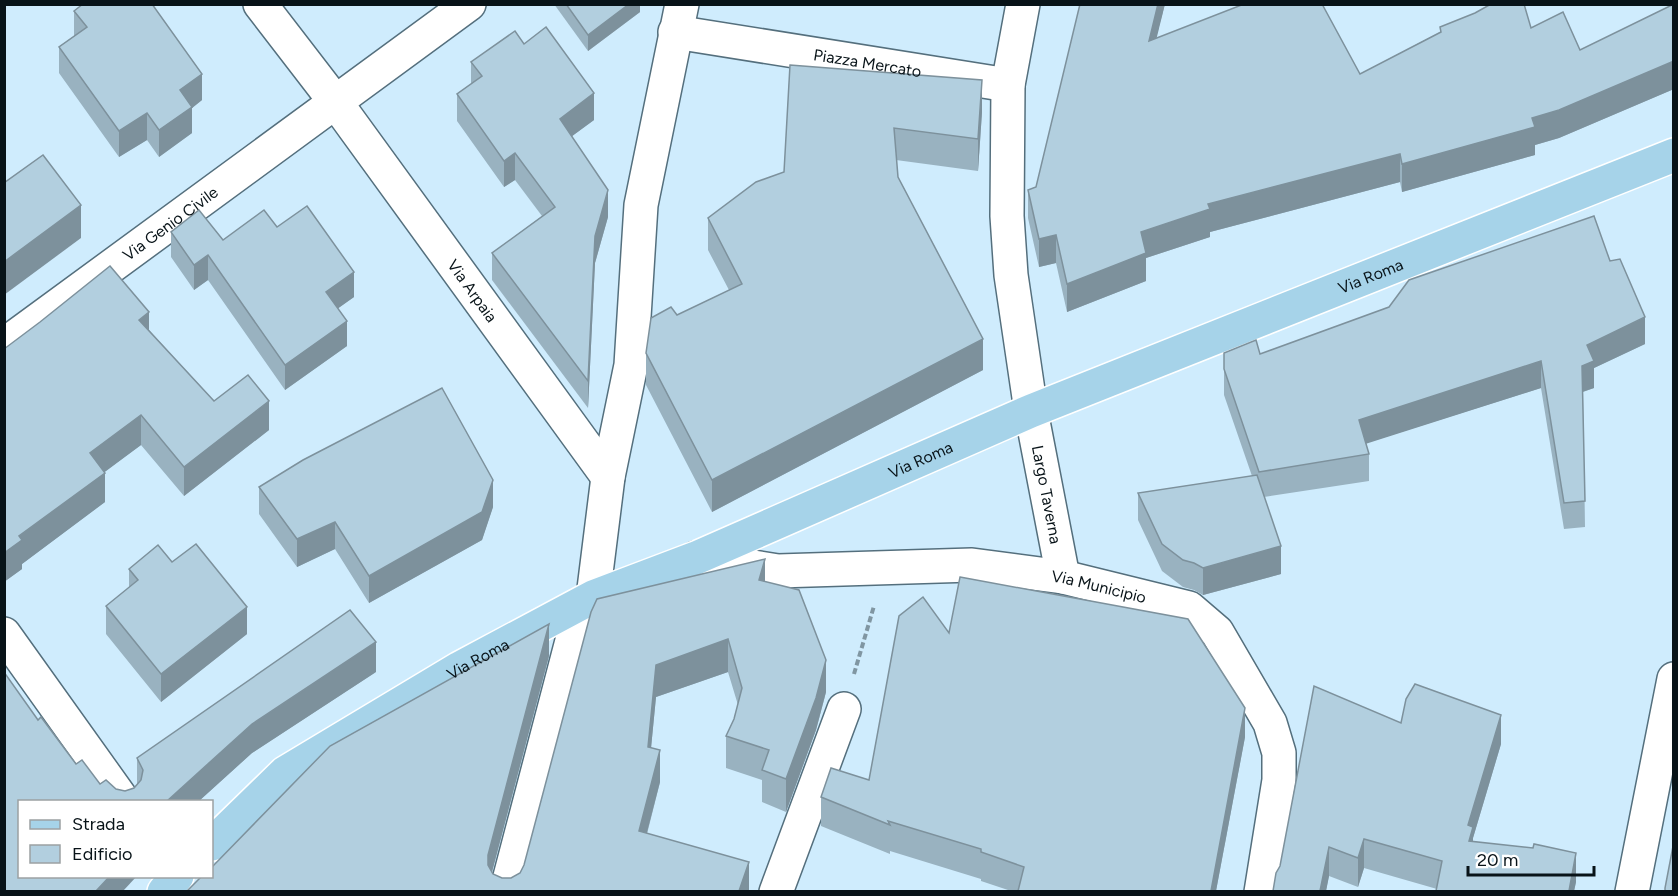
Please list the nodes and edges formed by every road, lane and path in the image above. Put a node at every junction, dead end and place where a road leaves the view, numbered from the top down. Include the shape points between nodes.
1 (260, 4) edge
2 (470, 4) edge
3 (1023, 4) edge
4 (678, 18) edge
5 (1008, 85) junction
6 (337, 104) junction
7 (1674, 155) edge
8 (4, 345) edge
9 (1031, 411) junction
10 (608, 477) junction
11 (696, 558) junction
12 (885, 567) junction
13 (1063, 577) junction
14 (593, 597) junction
15 (4, 634) edge
16 (1674, 679) edge
17 (844, 709) joint
18 (123, 800) edge
19 (213, 843) edge
20 (175, 878) edge
21 (164, 891) edge
22 (506, 891) edge
23 (776, 891) edge
24 (1261, 891) edge
25 (1632, 891) edge

1 - 6 street, Via Arpaia
2 - 6 street, Via Genio Civile
3 - 5 street
4 - 5 street, Piazza Mercato
4 - 10 street via 641,205 631,365
5 - 9 street, Largo Taverna via 1007,216 1011,275
6 - 8 street, Via Genio Civile
6 - 10 street, Via Arpaia
7 - 9 main road, Via Roma
9 - 11 main road, Via Roma
9 - 13 street, Largo Taverna
10 - 14 street
11 - 12 street, Via Municipio via 778,571
11 - 14 main road, Via Roma
12 - 13 street, Via Municipio via 972,565
12 - 17 path
13 - 24 street, Via Municipio via 1189,608 1216,632 1270,723 1279,753 1279,780
14 - 19 main road, Via Roma via 460,668 285,773
14 - 22 street via 573,637
15 - 18 street
16 - 25 street
17 - 23 street
20 - 21 main road

